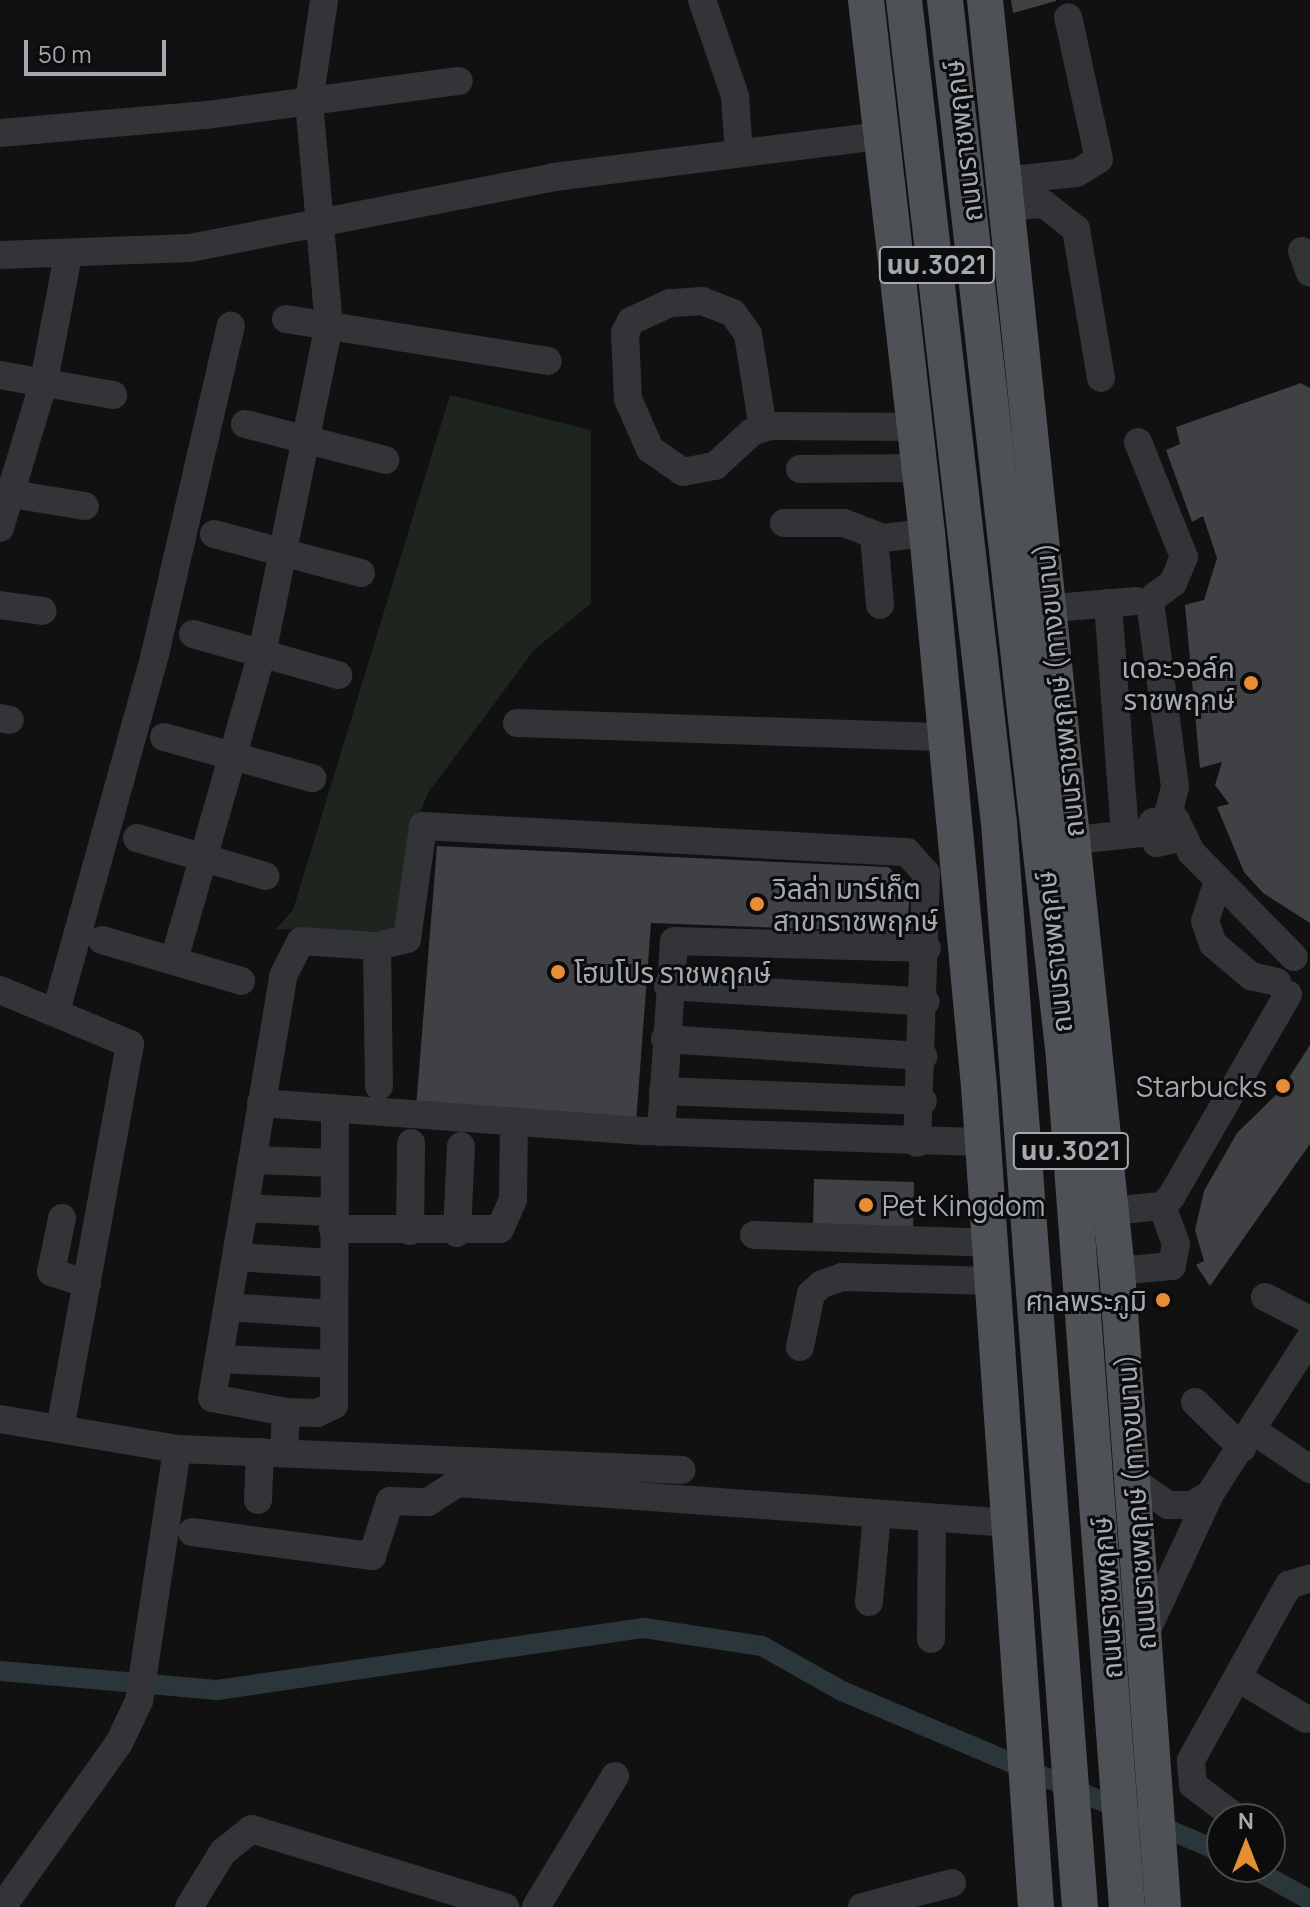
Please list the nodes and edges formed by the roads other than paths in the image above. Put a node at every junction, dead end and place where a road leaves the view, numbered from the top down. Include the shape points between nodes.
1 (324, 0) edge
2 (702, 0) edge
3 (851, 0) edge
4 (866, 0) edge
5 (904, 0) edge
6 (945, 0) edge
7 (985, 0) edge
8 (1068, 17) dead end
9 (868, 43) junction
10 (459, 81) dead end
11 (309, 102) junction
12 (0, 133) edge
13 (878, 136) junction
14 (739, 153) junction
15 (1004, 194) junction
16 (324, 225) junction
17 (0, 255) edge
18 (68, 255) junction
19 (286, 319) dead end
20 (231, 326) dead end
21 (329, 326) junction
22 (548, 361) dead end
23 (0, 375) edge
24 (1101, 378) dead end
25 (44, 381) junction
26 (113, 395) dead end
27 (245, 424) dead end
28 (915, 427) junction
29 (763, 428) junction
30 (303, 442) junction
31 (1138, 442) dead end
32 (385, 460) dead end
33 (919, 468) junction
34 (800, 469) dead end
35 (6, 493) edge
36 (85, 506) dead end
37 (784, 523) dead end
38 (0, 528) edge
39 (927, 533) junction
40 (214, 534) dead end
41 (874, 536) junction
42 (284, 553) junction
43 (361, 573) dead end
44 (1148, 602) junction
45 (1108, 603) junction
46 (0, 605) edge
47 (880, 605) dead end
48 (1053, 608) junction
49 (43, 611) dead end
50 (193, 634) dead end
51 (262, 654) junction
52 (338, 675) dead end
53 (517, 723) dead end
54 (164, 737) dead end
55 (945, 737) junction
56 (235, 755) junction
57 (312, 778) dead end
58 (1156, 830) junction
59 (137, 838) dead end
60 (1074, 840) junction
61 (204, 854) junction
62 (265, 876) dead end
63 (1218, 881) junction
64 (1082, 911) junction
65 (102, 940) dead end
66 (377, 946) junction
67 (927, 948) junction
68 (174, 960) junction
69 (1302, 961) edge
70 (241, 981) dead end
71 (668, 986) junction
72 (1292, 988) edge
73 (0, 990) edge
74 (926, 1002) junction
75 (57, 1008) junction
76 (665, 1039) junction
77 (923, 1056) junction
78 (1064, 1058) junction
79 (379, 1086) dead end
80 (979, 1086) junction
81 (663, 1091) junction
82 (923, 1101) junction
83 (261, 1103) junction
84 (335, 1112) junction
85 (514, 1123) junction
86 (661, 1132) junction
87 (983, 1142) junction
88 (411, 1143) dead end
89 (917, 1143) junction
90 (461, 1146) dead end
91 (252, 1160) junction
92 (334, 1163) junction
93 (1162, 1206) junction
94 (245, 1208) junction
95 (1111, 1211) junction
96 (62, 1218) dead end
97 (333, 1220) junction
98 (410, 1231) junction
99 (457, 1233) junction
100 (754, 1235) dead end
101 (990, 1243) junction
102 (237, 1257) junction
103 (331, 1263) junction
104 (1036, 1270) junction
105 (1117, 1271) junction
106 (993, 1281) junction
107 (87, 1284) junction
108 (1265, 1297) dead end
109 (228, 1307) junction
110 (332, 1314) junction
111 (1310, 1320) edge
112 (1310, 1338) edge
113 (800, 1347) dead end
114 (219, 1359) junction
115 (334, 1364) junction
116 (1195, 1402) dead end
117 (286, 1412) junction
118 (0, 1419) edge
119 (61, 1424) junction
120 (1248, 1439) junction
121 (177, 1449) junction
122 (272, 1452) junction
123 (637, 1468) junction
124 (1310, 1469) edge
125 (682, 1470) dead end
126 (1132, 1480) junction
127 (1210, 1494) junction
128 (635, 1499) junction
129 (258, 1500) dead end
130 (877, 1514) junction
131 (932, 1520) junction
132 (1010, 1523) junction
133 (192, 1532) dead end
134 (1310, 1578) edge
135 (869, 1602) dead end
136 (1145, 1634) junction
137 (931, 1639) dead end
138 (1238, 1678) junction
139 (1306, 1719) dead end
140 (615, 1776) dead end
141 (1220, 1803) edge
142 (952, 1883) dead end
143 (2, 1907) edge
144 (189, 1907) edge
145 (505, 1907) edge
146 (536, 1907) edge
147 (862, 1907) edge
148 (1036, 1907) edge
149 (1080, 1907) edge
150 (1127, 1907) edge
151 (1163, 1907) edge

1 - 11 street
2 - 14 street via 735,96
3 - 9 main road
4 - 9 main road, นบ.3021
5 - 104 main road, ถนนราชพฤกษ์ / นบ.3021 via 999,823
6 - 78 main road, ถนนราชพฤกษ์ / นบ.3021
7 - 15 main road, ถนนราชพฤกษ์ (ทางขนาน) / นบ.3021
8 - 15 street via 1099,159 1077,173
9 - 13 main road, นบ.3021
10 - 11 street
11 - 12 street
11 - 16 street
13 - 14 street
13 - 28 main road, นบ.3021
14 - 16 street via 554,177
15 - 24 street via 1044,204 1076,229
15 - 48 main road, ถนนราชพฤกษ์ (ทางขนาน) / นบ.3021
16 - 18 street via 190,248
16 - 21 street
17 - 18 street
18 - 25 street
19 - 21 street
20 - 75 street via 155,654
21 - 22 street
21 - 30 street
23 - 25 street
25 - 26 street
25 - 35 street
27 - 30 street
28 - 29 street
28 - 33 main road, นบ.3021
29 - 29 street via 748,334 733,313 702,301 670,303 631,321 625,333 628,399 660,460 683,472 715,466
30 - 32 street
30 - 42 street
31 - 44 street via 1184,557 1173,583
33 - 34 street
33 - 39 main road, นบ.3021
35 - 36 street
35 - 38 street
37 - 41 street via 844,523
39 - 41 street
39 - 55 main road, นบ.3021
40 - 42 street
41 - 47 street
42 - 43 street
42 - 51 street
44 - 45 street
44 - 58 street via 1175,787
45 - 48 street
45 - 58 street
46 - 49 street
48 - 60 main road, ถนนราชพฤกษ์ (ทางขนาน) / นบ.3021
50 - 51 street
51 - 52 street
51 - 56 street
53 - 55 street
54 - 56 street
55 - 80 main road, นบ.3021
56 - 57 street
56 - 61 street
58 - 60 street
58 - 63 street
59 - 61 street
60 - 64 main road, ถนนราชพฤกษ์ (ทางขนาน) / นบ.3021
61 - 62 street
61 - 68 street
63 - 69 street
63 - 72 street via 1205,921 1213,944 1251,976
64 - 78 main road via 1074,925 1072,1034
64 - 95 main road, ถนนราชพฤกษ์ (ทางขนาน) / นบ.3021
65 - 68 street
66 - 67 street via 411,934 418,840 435,821 907,852 926,873
66 - 79 street
66 - 83 street via 312,940 292,948
67 - 71 street via 689,936 674,941
67 - 74 street
68 - 70 street
69 - 72 street via 1279,966
71 - 74 street
71 - 76 street
72 - 93 street
73 - 75 street
74 - 77 street
75 - 107 street via 130,1044
76 - 77 street
76 - 81 street
77 - 82 street
78 - 150 main road, ถนนราชพฤกษ์ / นบ.3021
80 - 87 main road, นบ.3021
80 - 104 main road via 991,1105 1013,1242
81 - 82 street
81 - 86 street
82 - 89 street
83 - 84 street
83 - 91 street
84 - 85 street
84 - 92 street
85 - 86 street
85 - 99 street via 507,1219 500,1229
86 - 89 street
87 - 89 street
87 - 101 main road, นบ.3021
88 - 98 street
90 - 99 street
91 - 92 street
91 - 94 street
92 - 97 street
93 - 95 street
93 - 105 street via 1176,1244 1172,1266
94 - 97 street
94 - 102 street
95 - 105 main road, ถนนราชพฤกษ์ (ทางขนาน) / นบ.3021
96 - 107 street via 51,1272
97 - 98 street
97 - 103 street
98 - 99 street
100 - 101 street
101 - 106 main road, นบ.3021
102 - 103 street
102 - 109 street
103 - 110 street
104 - 149 main road, ถนนราชพฤกษ์ / นบ.3021
105 - 126 main road, ถนนราชพฤกษ์ (ทางขนาน) / นบ.3021
106 - 113 street via 832,1280 811,1294
106 - 132 main road, นบ.3021
107 - 119 street
108 - 111 street
109 - 110 street
109 - 114 street
110 - 115 street
112 - 120 street
114 - 115 street
114 - 117 street via 212,1398 218,1404
115 - 117 street via 333,1409
116 - 120 street
117 - 122 street
118 - 119 street
119 - 121 street
120 - 124 street
120 - 127 street
121 - 122 street
121 - 143 street via 150,1658 139,1701 119,1743
122 - 123 street
122 - 129 street
123 - 125 street
123 - 128 street
126 - 127 street via 1168,1505 1192,1505
126 - 136 main road, ถนนราชพฤกษ์ (ทางขนาน) / นบ.3021
127 - 136 street
128 - 130 street
128 - 133 street via 447,1485 428,1502 390,1501 372,1556
130 - 131 street
130 - 135 street
131 - 132 street
131 - 137 street
132 - 148 main road, นบ.3021
134 - 138 street via 1289,1585
136 - 151 main road, ถนนราชพฤกษ์ (ทางขนาน) / นบ.3021
138 - 139 street
138 - 141 street via 1196,1749 1191,1776
140 - 146 street
142 - 147 street
144 - 145 street via 223,1852 251,1829

